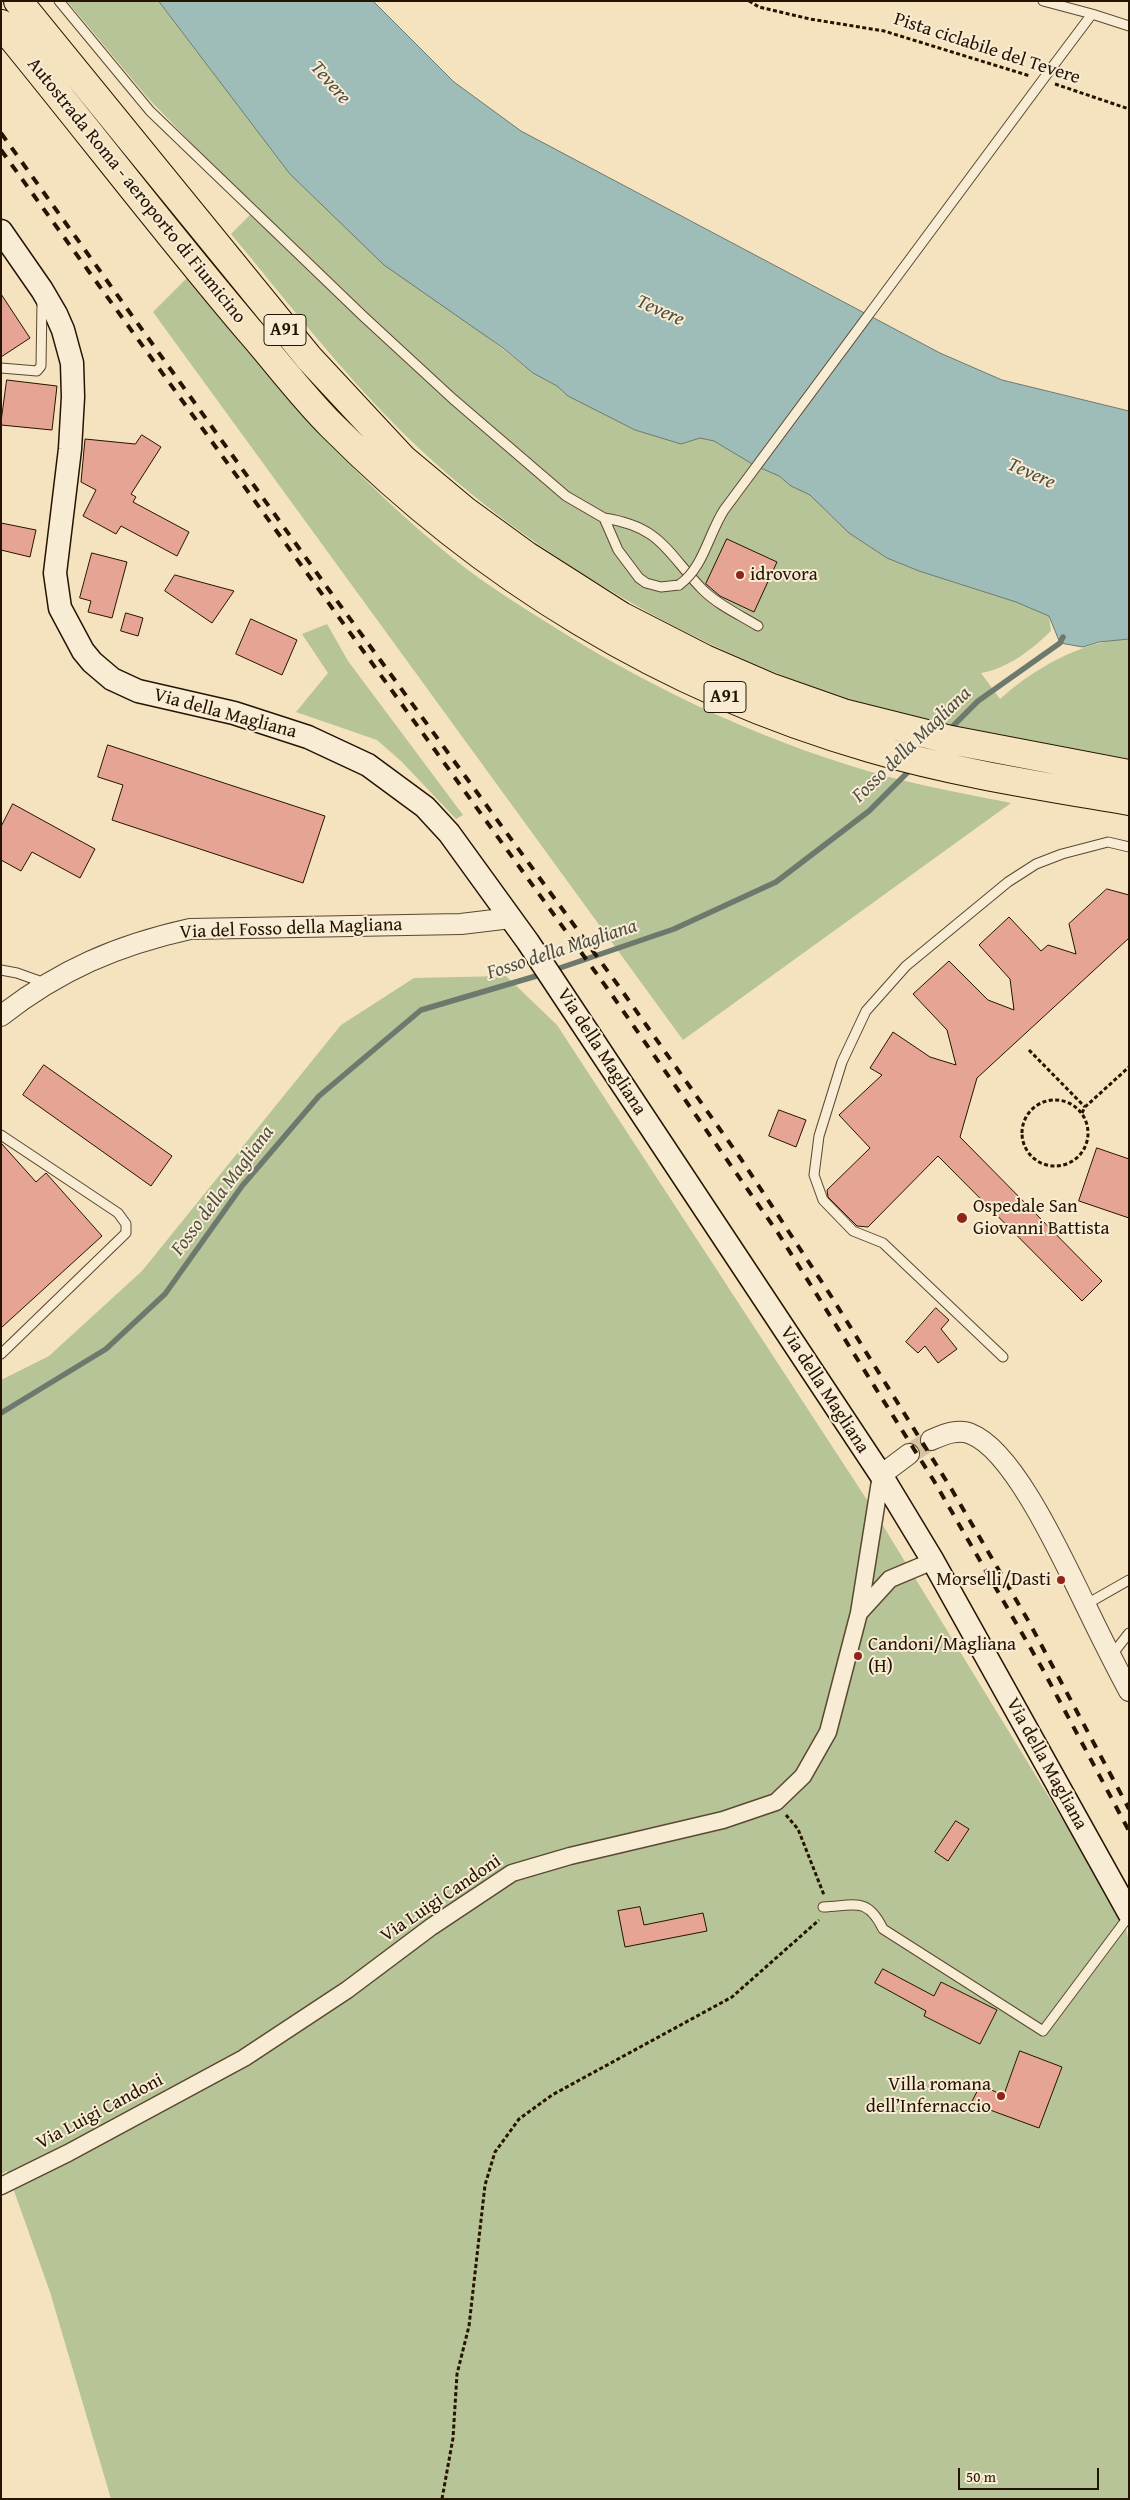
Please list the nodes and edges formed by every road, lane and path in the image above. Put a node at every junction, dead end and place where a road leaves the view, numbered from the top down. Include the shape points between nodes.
1 (18, 1) edge
2 (59, 1) edge
3 (749, 1) edge
4 (1043, 1) edge
5 (1092, 14) junction
6 (1, 24) edge
7 (1129, 26) edge
8 (1034, 77) dead end
9 (1053, 84) dead end
10 (1129, 109) edge
11 (1, 231) edge
12 (42, 290) junction
13 (1, 368) edge
14 (604, 518) junction
15 (758, 626) dead end
16 (1129, 774) edge
17 (1129, 801) edge
18 (1129, 847) edge
19 (511, 918) junction
20 (1, 970) edge
21 (47, 984) junction
22 (1, 1016) edge
23 (1029, 1050) dead end
24 (1129, 1067) edge
25 (1086, 1107) junction
26 (1082, 1113) junction
27 (1, 1135) edge
28 (1, 1354) edge
29 (1003, 1357) dead end
30 (931, 1440) tunnel mouth
31 (909, 1454) tunnel mouth
32 (881, 1476) junction
33 (933, 1561) junction
34 (1129, 1580) edge
35 (1085, 1605) junction
36 (859, 1613) junction
37 (1129, 1633) edge
38 (1111, 1656) junction
39 (1129, 1692) edge
40 (776, 1802) junction
41 (823, 1907) junction
42 (1129, 1915) edge
43 (1, 2186) edge
44 (442, 2499) edge

1 - 16 highway, Autostrada Roma - aeroporto di Fiumicino / A91 via 309,358 403,459 464,510 527,556 603,606 705,659 772,688 843,713 951,740
2 - 14 lane via 150,111 363,316 452,399 566,496
3 - 8 path, Pista ciclabile del Tevere via 759,7 810,19 884,30
4 - 5 lane
5 - 7 lane
5 - 14 lane, bridge via 724,510 699,563 687,579 679,585 661,587 639,578 618,550
6 - 17 highway, Autostrada Roma - aeroporto di Fiumicino / A91 via 148,209 328,423 388,482 509,576 590,629 746,706 868,748 925,763
9 - 10 path, Pista ciclabile del Tevere
11 - 12 main road, Via della Magliana
12 - 13 lane via 41,366 37,371 28,372
12 - 19 main road, Via della Magliana via 63,330 73,372 70,449 55,573 60,608 83,651 103,672 125,686 270,724 308,737 368,765 425,807 455,840
14 - 15 lane via 627,522 657,539 704,591
18 - 29 lane via 1108,842 1036,864 1008,882 906,966 866,1011 842,1062 819,1136 814,1175 822,1200 853,1231 883,1243
19 - 21 street, Via del Fosso della Magliana via 460,924 190,929 111,950
19 - 32 main road, Via della Magliana
20 - 21 lane
21 - 22 street, Via del Fosso della Magliana
23 - 25 path
24 - 25 path
25 - 26 path
26 - 26 path via 1058,1099 1040,1103 1032,1109 1023,1125 1022,1135 1028,1153 1035,1160 1052,1166 1071,1163 1088,1140 1089,1131
27 - 28 lane via 118,1213 126,1224 126,1233
30 - 35 street via 946,1434 970,1433 1005,1462 1036,1509
31 - 32 street
32 - 33 main road, Via della Magliana
32 - 36 street, Via Luigi Candoni
33 - 36 street, Via Luigi Candoni via 890,1579
33 - 42 main road, Via della Magliana
34 - 35 lane
35 - 38 street
36 - 40 street, Via Luigi Candoni via 828,1732 803,1776
37 - 38 lane
38 - 39 street
40 - 41 path via 798,1829 825,1898
40 - 43 street, Via Luigi Candoni via 723,1820 512,1873 431,1927 347,1990 244,2058
41 - 42 lane via 867,1907 875,1912 882,1929 1043,2031
41 - 44 path via 819,1921 732,1997 552,2095 519,2120 495,2152 485,2186 469,2326 457,2374 453,2438

